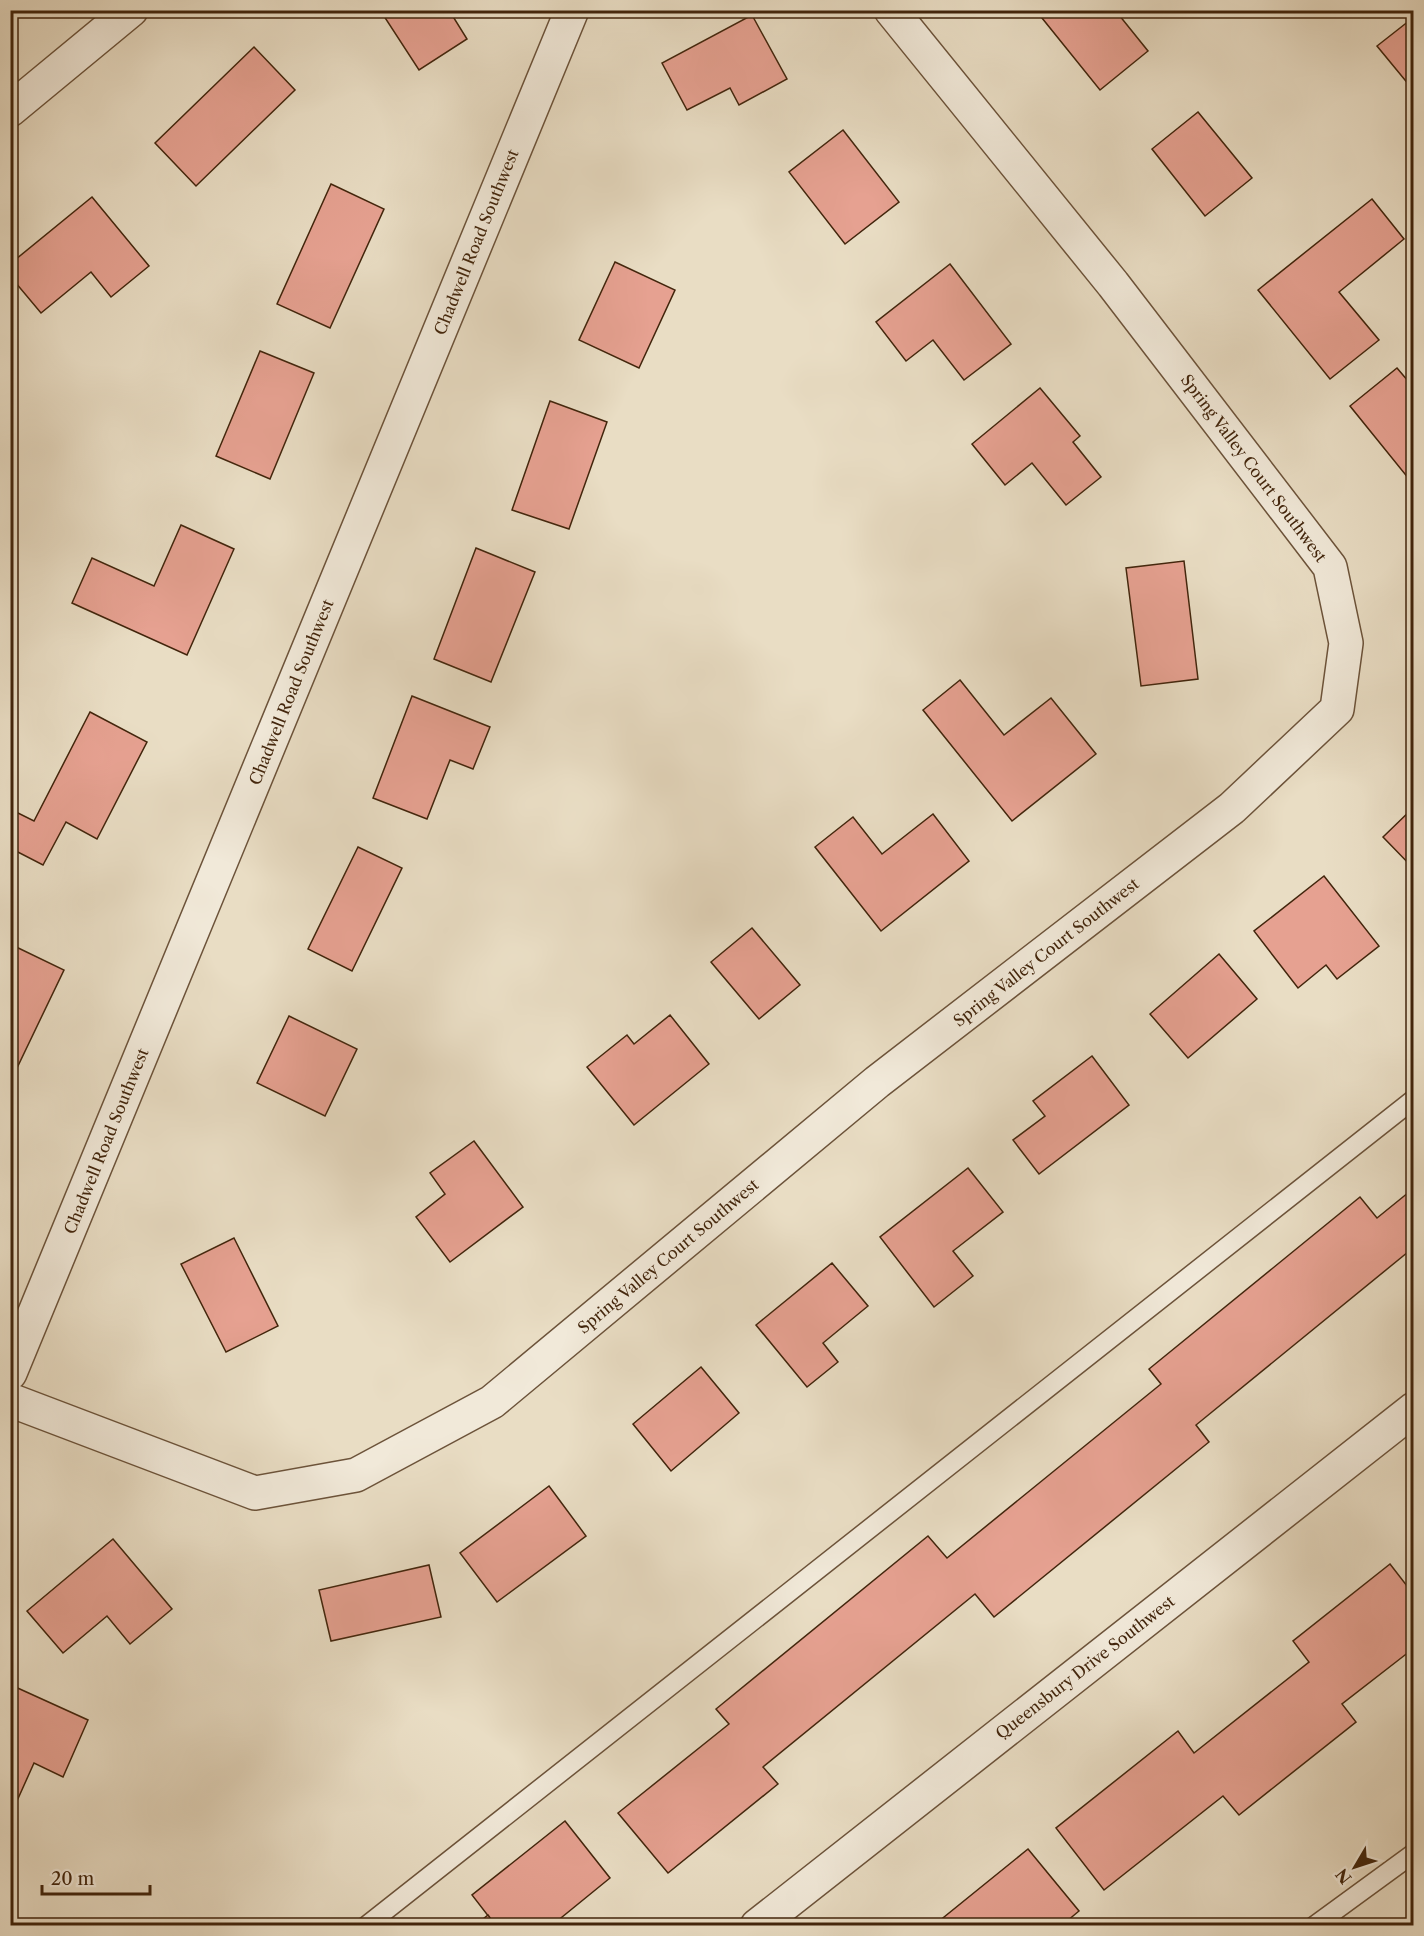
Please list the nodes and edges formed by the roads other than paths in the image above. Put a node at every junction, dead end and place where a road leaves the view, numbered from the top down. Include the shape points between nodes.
1 (131, 10) edge
2 (572, 10) edge
3 (891, 10) edge
4 (10, 110) edge
5 (1413, 1099) edge
6 (10, 1373) edge
7 (10, 1400) edge
8 (1413, 1409) edge
9 (1413, 1853) edge
10 (366, 1926) edge
11 (757, 1926) edge
12 (1314, 1926) edge

1 - 4 street
2 - 6 street, Chadwell Road Southwest
3 - 7 street, Spring Valley Court Southwest via 1113,284 1330,567 1346,643 1337,709 1232,808 877,1082 492,1402 356,1475 255,1493
5 - 10 lane
8 - 11 street, Queensbury Drive Southwest
9 - 12 lane

